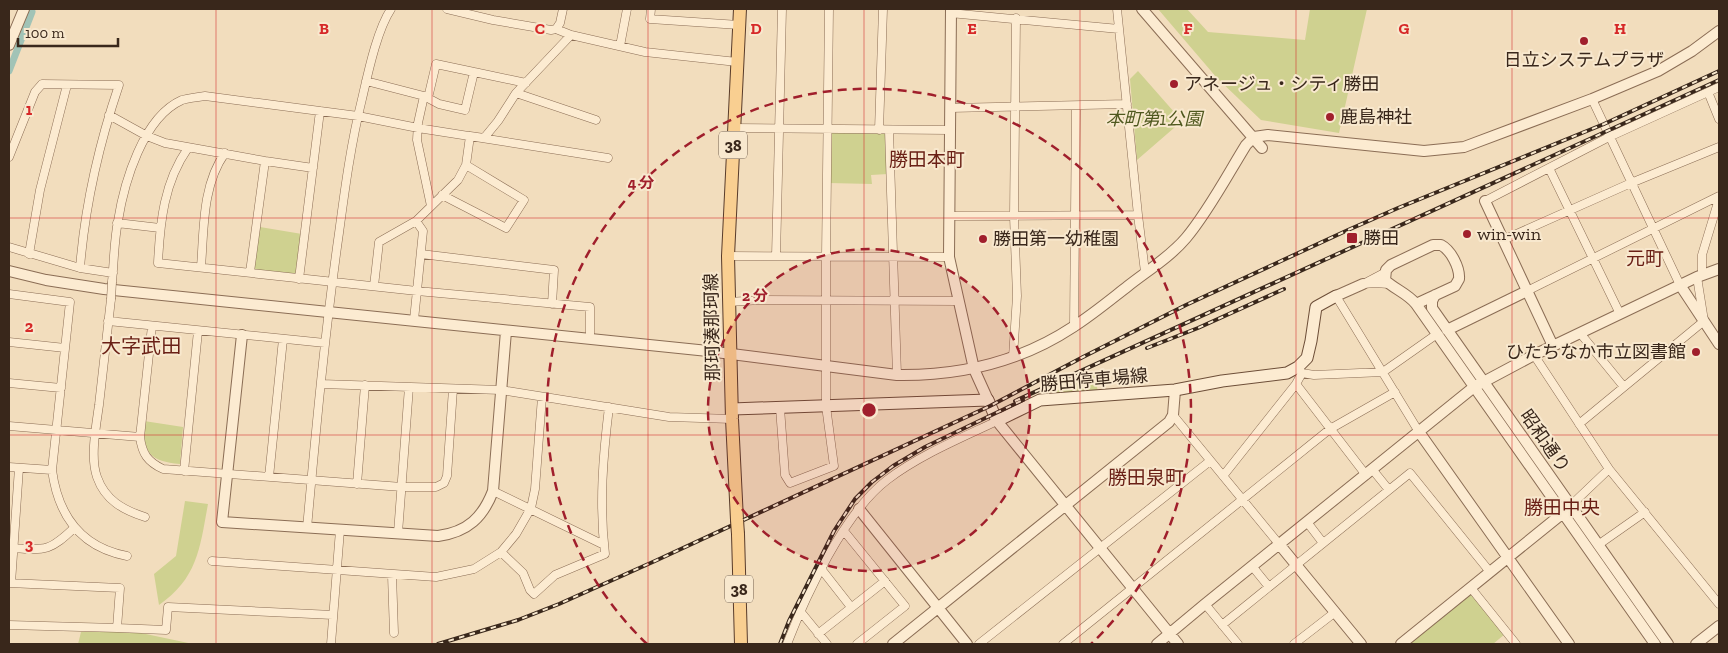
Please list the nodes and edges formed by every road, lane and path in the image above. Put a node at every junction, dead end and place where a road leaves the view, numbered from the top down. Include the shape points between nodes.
1 (24, 9) edge
2 (391, 9) edge
3 (447, 9) edge
4 (563, 9) edge
5 (627, 9) edge
6 (651, 9) edge
7 (740, 9) edge
8 (782, 9) edge
9 (829, 9) edge
10 (883, 9) edge
11 (1117, 9) edge
12 (1142, 9) edge
13 (951, 11) edge
14 (1016, 18) junction
15 (739, 25) junction
16 (556, 29) junction
17 (1120, 29) junction
18 (1719, 31) edge
19 (571, 35) junction
20 (9, 45) edge
21 (620, 46) junction
22 (737, 62) junction
23 (474, 72) junction
24 (366, 81) junction
25 (526, 83) junction
26 (67, 84) junction
27 (1719, 87) edge
28 (1708, 92) junction
29 (516, 93) junction
30 (426, 98) junction
31 (1592, 99) junction
32 (1127, 104) junction
33 (1076, 106) junction
34 (1014, 107) junction
35 (950, 108) junction
36 (320, 111) junction
37 (109, 115) junction
38 (358, 116) junction
39 (1719, 119) edge
40 (596, 120) dead end
41 (418, 128) junction
42 (734, 128) junction
43 (778, 130) junction
44 (827, 130) junction
45 (879, 130) junction
46 (889, 130) junction
47 (949, 130) junction
48 (147, 136) junction
49 (470, 136) junction
50 (1254, 137) junction
51 (1609, 137) junction
52 (484, 138) junction
53 (1719, 147) edge
54 (188, 148) junction
55 (1262, 148) dead end
56 (225, 153) junction
57 (9, 157) edge
58 (608, 158) dead end
59 (265, 161) junction
60 (466, 165) junction
61 (313, 168) junction
62 (1549, 168) junction
63 (1632, 183) junction
64 (442, 195) junction
65 (1719, 198) edge
66 (1485, 201) joint
67 (431, 206) junction
68 (1570, 210) junction
69 (1074, 214) junction
70 (1138, 215) junction
71 (950, 216) junction
72 (1014, 216) junction
73 (416, 222) junction
74 (117, 223) junction
75 (160, 228) junction
76 (1654, 229) junction
77 (1503, 240) junction
78 (9, 247) edge
79 (29, 254) junction
80 (421, 254) junction
81 (728, 256) junction
82 (776, 256) junction
83 (826, 256) junction
84 (894, 257) junction
85 (949, 258) junction
86 (1593, 259) junction
87 (80, 268) junction
88 (201, 268) junction
89 (1719, 269) edge
90 (9, 271) edge
91 (250, 272) junction
92 (1145, 272) junction
93 (113, 273) junction
94 (1384, 273) junction
95 (1699, 276) junction
96 (299, 278) junction
97 (332, 282) junction
98 (1363, 284) junction
99 (1389, 284) junction
100 (1680, 285) junction
101 (374, 286) junction
102 (417, 291) junction
103 (1527, 291) junction
104 (9, 294) edge
105 (1436, 295) junction
106 (1336, 296) junction
107 (827, 300) junction
108 (895, 301) junction
109 (958, 301) junction
110 (729, 302) junction
111 (552, 304) junction
112 (1416, 304) junction
113 (329, 312) junction
114 (1620, 314) junction
115 (414, 320) junction
116 (108, 321) junction
117 (1704, 321) junction
118 (152, 326) junction
119 (1074, 327) junction
120 (1447, 330) junction
121 (198, 331) junction
122 (506, 331) junction
123 (1580, 333) junction
124 (1437, 334) junction
125 (242, 335) junction
126 (590, 339) junction
127 (283, 340) junction
128 (9, 342) edge
129 (325, 343) junction
130 (1719, 344) edge
131 (1554, 346) junction
132 (65, 348) junction
133 (730, 354) junction
134 (1534, 355) junction
135 (1013, 357) junction
136 (827, 367) junction
137 (974, 369) junction
138 (1300, 370) junction
139 (1383, 372) junction
140 (897, 375) junction
141 (9, 383) edge
142 (322, 384) junction
143 (1296, 384) junction
144 (1479, 384) junction
145 (365, 386) junction
146 (409, 387) junction
147 (1624, 387) junction
148 (61, 388) junction
149 (453, 389) junction
150 (501, 390) junction
151 (1175, 390) junction
152 (1395, 392) junction
153 (542, 397) junction
154 (988, 400) junction
155 (826, 406) junction
156 (609, 407) junction
157 (780, 408) junction
158 (732, 414) junction
159 (1174, 415) junction
160 (997, 421) junction
161 (1579, 424) junction
162 (9, 426) edge
163 (1330, 428) junction
164 (56, 431) junction
165 (1419, 432) junction
166 (96, 434) junction
167 (140, 437) junction
168 (1210, 461) junction
169 (9, 467) edge
170 (19, 468) junction
171 (1609, 469) junction
172 (52, 470) junction
173 (184, 471) junction
174 (1369, 472) junction
175 (228, 474) junction
176 (1223, 476) junction
177 (269, 477) junction
178 (312, 481) junction
179 (357, 484) junction
180 (402, 488) junction
181 (1389, 490) junction
182 (493, 491) junction
183 (1242, 499) junction
184 (1066, 506) junction
185 (531, 508) junction
186 (859, 509) junction
187 (1567, 510) junction
188 (1645, 512) junction
189 (145, 517) dead end
190 (1306, 522) junction
191 (74, 528) junction
192 (307, 528) junction
193 (340, 530) junction
194 (844, 531) junction
195 (398, 533) junction
196 (1323, 543) junction
197 (1279, 544) junction
198 (604, 545) junction
199 (1598, 545) junction
200 (14, 548) junction
201 (1100, 548) junction
202 (501, 552) junction
203 (126, 556) dead end
204 (1508, 558) junction
205 (212, 561) dead end
206 (1296, 565) junction
207 (1252, 566) junction
208 (822, 570) junction
209 (336, 571) junction
210 (1490, 572) junction
211 (392, 575) junction
212 (885, 581) junction
213 (10, 583) edge
214 (1269, 586) junction
215 (1133, 588) junction
216 (1471, 588) junction
217 (1205, 604) junction
218 (1719, 604) edge
219 (852, 607) junction
220 (938, 608) junction
221 (800, 611) junction
222 (1334, 613) junction
223 (333, 615) junction
224 (9, 625) edge
225 (1222, 625) junction
226 (1719, 626) edge
227 (117, 628) junction
228 (394, 633) dead end
229 (818, 634) junction
230 (1169, 634) junction
231 (331, 644) edge
232 (741, 644) edge
233 (787, 644) edge
234 (827, 644) edge
235 (857, 644) edge
236 (893, 644) edge
237 (967, 644) edge
238 (979, 644) edge
239 (1063, 644) edge
240 (1157, 644) edge
241 (1178, 644) edge
242 (1238, 644) edge
243 (1294, 644) edge
244 (1361, 644) edge
245 (1401, 644) edge
246 (1516, 644) edge
247 (1569, 644) edge
248 (1655, 644) edge
249 (1668, 644) edge
250 (1696, 644) edge

1 - 20 street
2 - 24 street via 385,18
3 - 16 street via 493,20
4 - 16 street
5 - 21 street
6 - 15 street via 650,19
7 - 15 main road, 那珂湊那珂線 / 38
8 - 43 street
9 - 44 street
10 - 45 street
11 - 17 street
12 - 50 street
13 - 14 street
13 - 35 street
14 - 17 street
14 - 34 street
15 - 22 main road, 那珂湊那珂線 / 38
16 - 19 street
17 - 32 street
18 - 31 street via 1658,71
19 - 21 street
19 - 25 street
21 - 22 street via 645,52
22 - 42 main road, 那珂湊那珂線 / 38
23 - 25 street
23 - 30 street via 436,64
23 - 30 street via 465,110
24 - 30 street
24 - 38 street
25 - 29 street
26 - 37 street via 119,85
26 - 57 street via 42,84 35,92
26 - 79 street via 40,190
27 - 28 street
28 - 39 street
28 - 51 street
29 - 40 street
29 - 52 street
30 - 41 street
31 - 50 street via 1475,143 1445,150 1415,150 1268,135
31 - 51 street
32 - 33 street
32 - 70 street
33 - 34 street
33 - 69 street
34 - 35 street
34 - 72 street
35 - 47 street
36 - 38 street
36 - 48 street via 205,96 174,105
36 - 61 street
37 - 48 street
37 - 87 street via 87,211
38 - 41 street
38 - 97 street
41 - 49 street
41 - 67 street via 417,140
42 - 43 street
42 - 81 main road, 那珂湊那珂線 / 38
43 - 44 street
43 - 82 street
44 - 45 street
44 - 83 street
45 - 46 street
46 - 47 street
46 - 84 street
47 - 71 street
48 - 54 street
48 - 74 street via 125,189
49 - 52 street
49 - 60 street
50 - 55 street
50 - 92 street via 1188,236
51 - 62 street
51 - 63 street
52 - 58 street
53 - 63 street
54 - 56 street
54 - 75 street via 170,181
56 - 59 street
56 - 88 street via 210,184
59 - 61 street
59 - 91 street
60 - 64 street via 458,180
60 - 64 street via 524,200 506,228
61 - 96 street
62 - 66 street
62 - 68 street
63 - 68 street
63 - 76 street
64 - 67 street
65 - 76 street
65 - 95 street
66 - 77 street
67 - 73 street
68 - 77 street
68 - 86 street
69 - 70 street
69 - 72 street
69 - 119 street
70 - 92 street
71 - 72 street
71 - 85 street
72 - 135 street via 1017,296
73 - 80 street via 423,231
73 - 101 street via 379,242
74 - 75 street
74 - 93 street
75 - 88 street via 158,263
76 - 86 street
76 - 100 street
77 - 103 street
78 - 79 street
79 - 87 street
80 - 102 street
80 - 111 street via 554,270
81 - 82 street
81 - 110 main road, 那珂湊那珂線 / 38
82 - 83 street
83 - 84 street
83 - 107 street
84 - 85 street
84 - 108 street
85 - 109 street
86 - 103 street
86 - 114 street
87 - 93 street
88 - 91 street
89 - 95 street
90 - 113 street via 104,289
91 - 96 street
92 - 119 street
93 - 116 street, bridge
94 - 98 street
94 - 99 street
94 - 105 street via 1391,265 1432,245 1441,245 1448,250 1458,268 1459,279 1455,286
95 - 100 street
95 - 117 street
96 - 97 street
97 - 101 street
97 - 113 street
98 - 99 street
98 - 106 street
99 - 112 street, 昭和通り
100 - 114 street
100 - 117 street
101 - 102 street
102 - 111 street
102 - 115 street
103 - 120 street
103 - 131 street
104 - 132 street via 70,302
105 - 112 street
105 - 120 street, 昭和通り via 1432,308
106 - 138 main road via 1316,307 1309,350
106 - 139 street
107 - 108 street
107 - 110 street
107 - 136 street
108 - 109 street
108 - 140 street
109 - 137 street
110 - 133 main road, 那珂湊那珂線 / 38
111 - 126 street via 590,307
112 - 124 street, 昭和通り
113 - 115 street
113 - 129 street
114 - 123 street
115 - 122 street
116 - 118 street
116 - 166 street
117 - 130 street
117 - 147 street
118 - 121 street
118 - 167 street
119 - 135 street
120 - 144 street, 昭和通り
121 - 125 street
121 - 173 street
122 - 126 street
122 - 150 street
123 - 131 street
123 - 147 street
124 - 139 street
124 - 144 street, 昭和通り
125 - 127 street
125 - 175 street
126 - 133 street
127 - 129 street
127 - 177 street
128 - 132 street
129 - 142 street
131 - 134 street
132 - 148 street
133 - 136 street
133 - 158 main road, 那珂湊那珂線 / 38
134 - 144 street
134 - 161 street
135 - 137 street
136 - 140 street
136 - 155 street
137 - 140 street via 923,376
137 - 154 street
138 - 139 street via 1314,375
138 - 143 street
138 - 151 main road, 勝田停車場線
139 - 152 street
141 - 148 street
142 - 145 street
142 - 178 street
143 - 163 street
143 - 176 street
144 - 165 street
144 - 187 street, 昭和通り
145 - 146 street
145 - 179 street
146 - 149 street
146 - 180 street
147 - 161 street
148 - 164 street
149 - 150 street
149 - 180 street via 444,483 436,487
150 - 153 street
150 - 182 street
151 - 159 street
151 - 160 main road, 勝田停車場線 via 1040,400
152 - 163 street
152 - 165 street
153 - 156 street
153 - 185 street
154 - 155 main road
154 - 160 main road
155 - 157 main road
155 - 157 street via 834,466 790,483 785,475
156 - 158 street via 669,417
156 - 198 street via 602,463
157 - 158 main road
158 - 232 main road, 那珂湊那珂線 / 38, bridge
159 - 168 street
159 - 184 street
160 - 184 street
160 - 186 street via 912,463 886,480
161 - 171 street
162 - 164 street
163 - 174 street
163 - 183 street
164 - 166 street
164 - 172 street
165 - 174 street
165 - 204 street
166 - 167 street
166 - 189 street via 94,464 102,488 119,506
167 - 173 street via 144,452 155,465
168 - 176 street
168 - 201 street
169 - 170 street
170 - 172 street
170 - 200 street
171 - 187 street
171 - 188 street
172 - 191 street via 61,506
173 - 175 street
174 - 181 street
174 - 190 street
175 - 177 street
175 - 192 street via 222,522
176 - 183 street
177 - 178 street
178 - 179 street
178 - 192 street
179 - 180 street
180 - 195 street
181 - 196 street
181 - 210 street via 1410,473
182 - 185 street
182 - 195 street via 485,510 464,528 438,536
183 - 197 street
183 - 215 street
184 - 201 street
184 - 220 street
185 - 198 street
185 - 202 street
186 - 194 street
186 - 220 street
187 - 199 street, 昭和通り
187 - 204 street
187 - 248 street, 昭和通り
188 - 199 street
188 - 218 street
190 - 196 street
190 - 197 street
191 - 200 street via 53,546 34,550
191 - 203 street via 94,544
192 - 193 street
193 - 195 street
193 - 209 street
194 - 208 street
194 - 212 street
196 - 206 street
197 - 206 street
197 - 207 street
198 - 202 street via 604,554 555,574 534,594 524,573
199 - 249 street, 昭和通り
200 - 213 street
201 - 215 street
201 - 238 street
202 - 211 street via 474,568 444,576
204 - 210 street
204 - 247 street
205 - 209 street
206 - 214 street
206 - 222 street
207 - 214 street
207 - 217 street
208 - 219 street
208 - 221 street
209 - 211 street
209 - 223 street
210 - 216 street
211 - 228 street
212 - 219 street
212 - 235 street via 905,606
213 - 227 street via 120,588
214 - 225 street
215 - 230 street
215 - 239 street
216 - 245 street
216 - 246 street
217 - 225 street
217 - 230 street
219 - 229 street
220 - 236 street
220 - 237 street
221 - 229 street
221 - 233 street
222 - 243 street
222 - 244 street
223 - 227 street via 168,607 166,630
223 - 231 street
224 - 227 street
225 - 242 street
226 - 250 street
229 - 234 street
230 - 240 street
230 - 241 street

